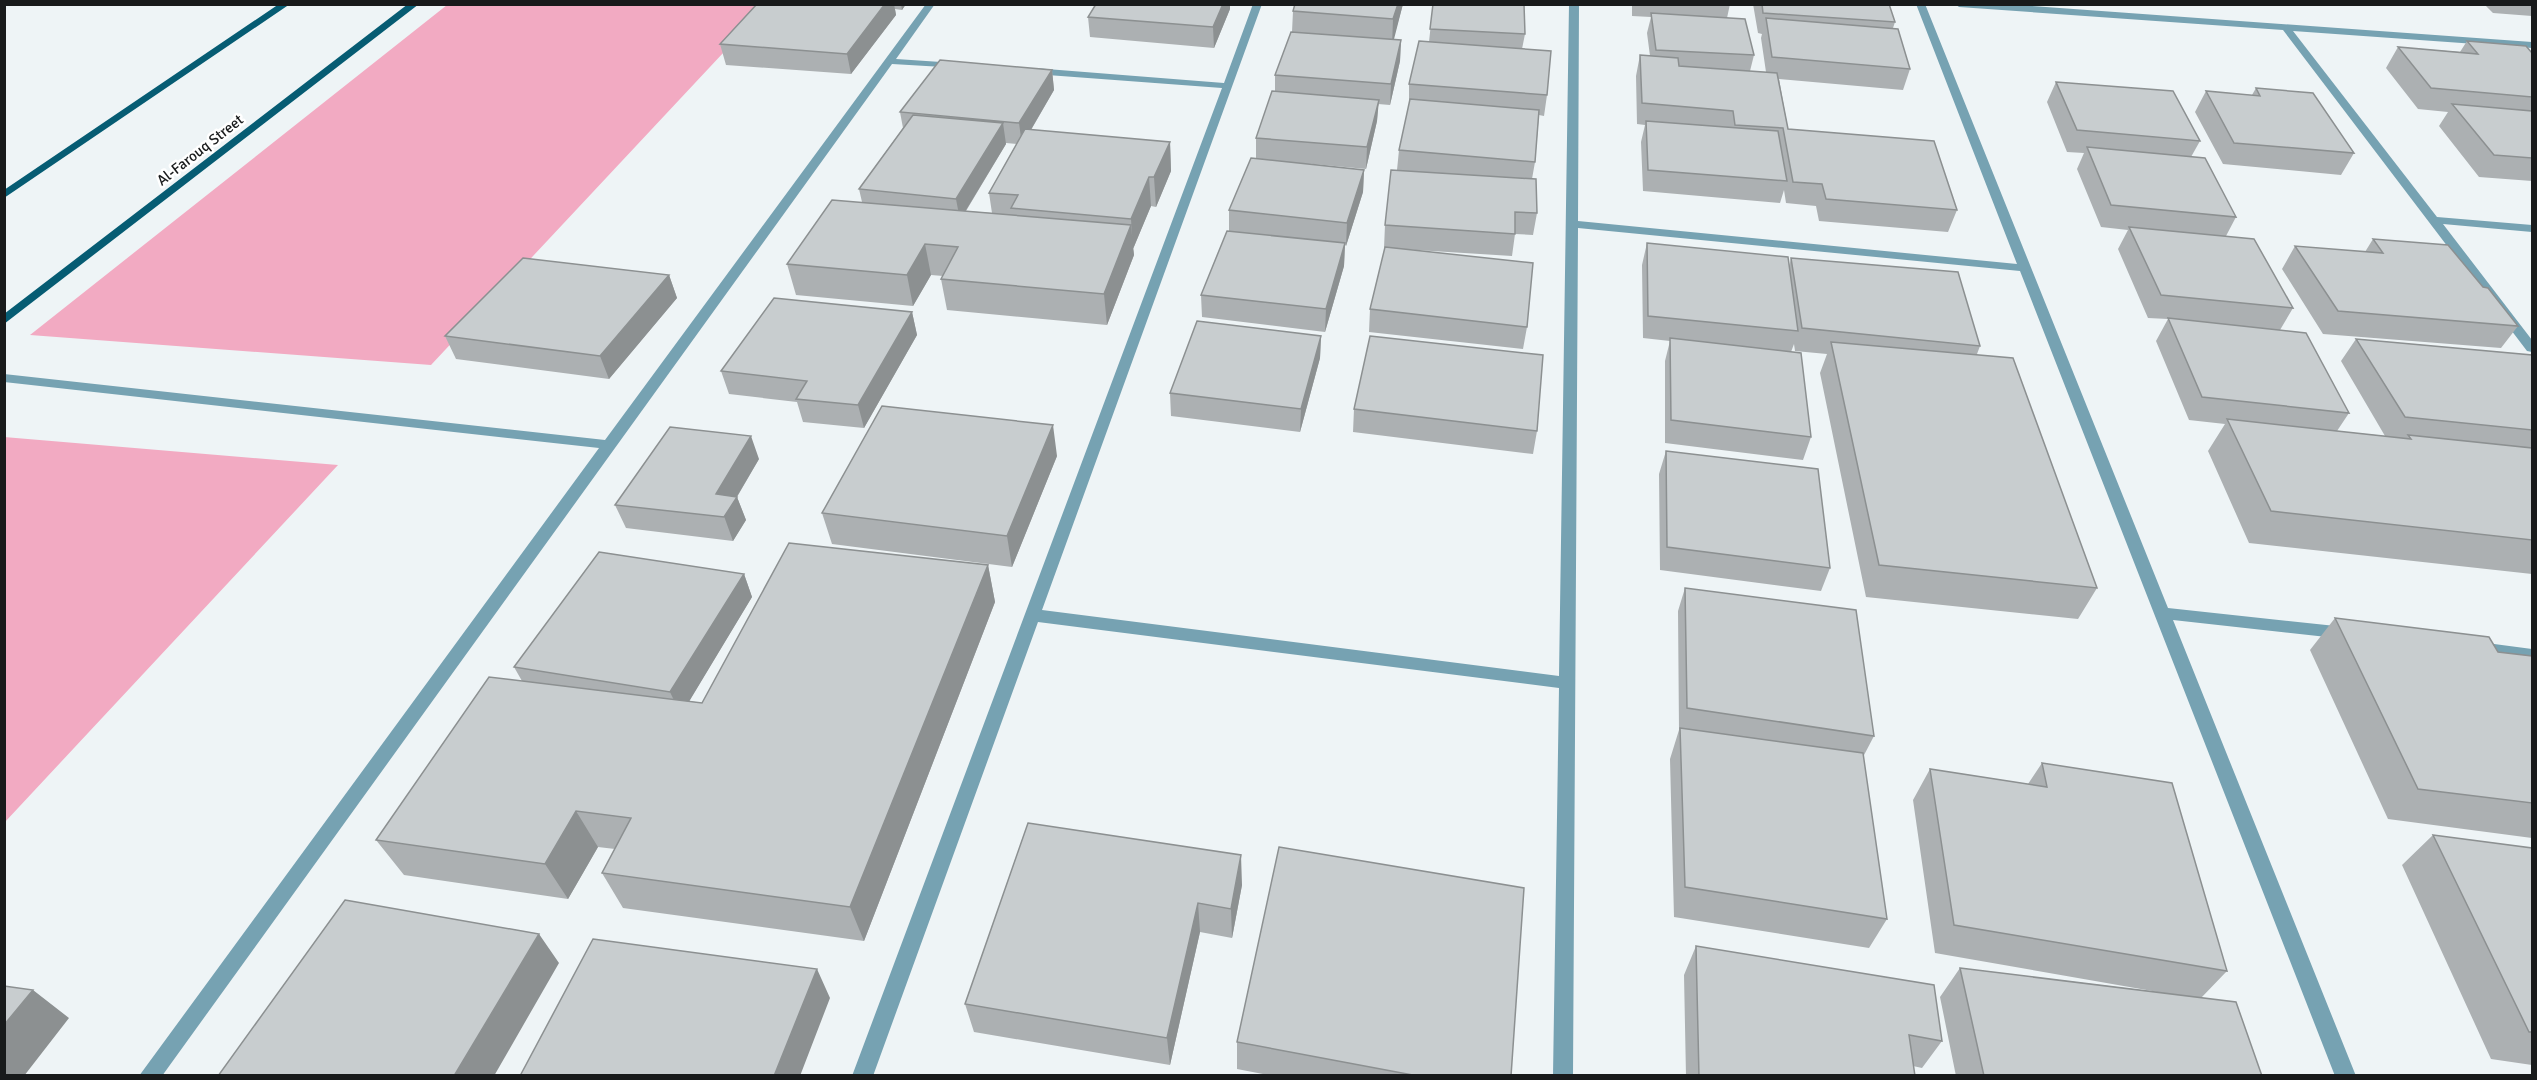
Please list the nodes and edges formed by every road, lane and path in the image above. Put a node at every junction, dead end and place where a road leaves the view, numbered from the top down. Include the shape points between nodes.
1 (286, 4) edge
2 (415, 4) edge
3 (931, 4) edge
4 (1258, 4) edge
5 (1574, 4) edge
6 (1920, 4) edge
7 (1959, 4) edge
8 (2286, 28) junction
9 (2532, 45) edge
10 (890, 61) junction
11 (972, 67) edge
12 (1019, 70) edge
13 (1228, 86) junction
14 (4, 195) edge
15 (2435, 220) junction
16 (1572, 224) junction
17 (2532, 228) edge
18 (2025, 268) junction
19 (4, 320) edge
20 (2532, 348) edge
21 (4, 378) edge
22 (610, 444) junction
23 (2162, 613) junction
24 (1032, 615) junction
25 (2364, 635) edge
26 (2458, 646) edge
27 (2532, 655) edge
28 (1567, 683) junction
29 (149, 1076) edge
30 (862, 1076) edge
31 (1563, 1076) edge
32 (2346, 1076) edge

1 - 14 main road
2 - 19 main road, Al-Farouq Street
3 - 10 street
4 - 13 street
5 - 16 street
6 - 18 street
7 - 8 street
8 - 9 street
8 - 15 street
10 - 11 street
10 - 22 street
12 - 13 street
13 - 24 street
15 - 17 street
15 - 20 street
16 - 18 street
16 - 28 street
18 - 23 street
21 - 22 street
22 - 29 street
23 - 25 street
23 - 32 street
24 - 28 street
24 - 30 street
26 - 27 street
28 - 31 street

